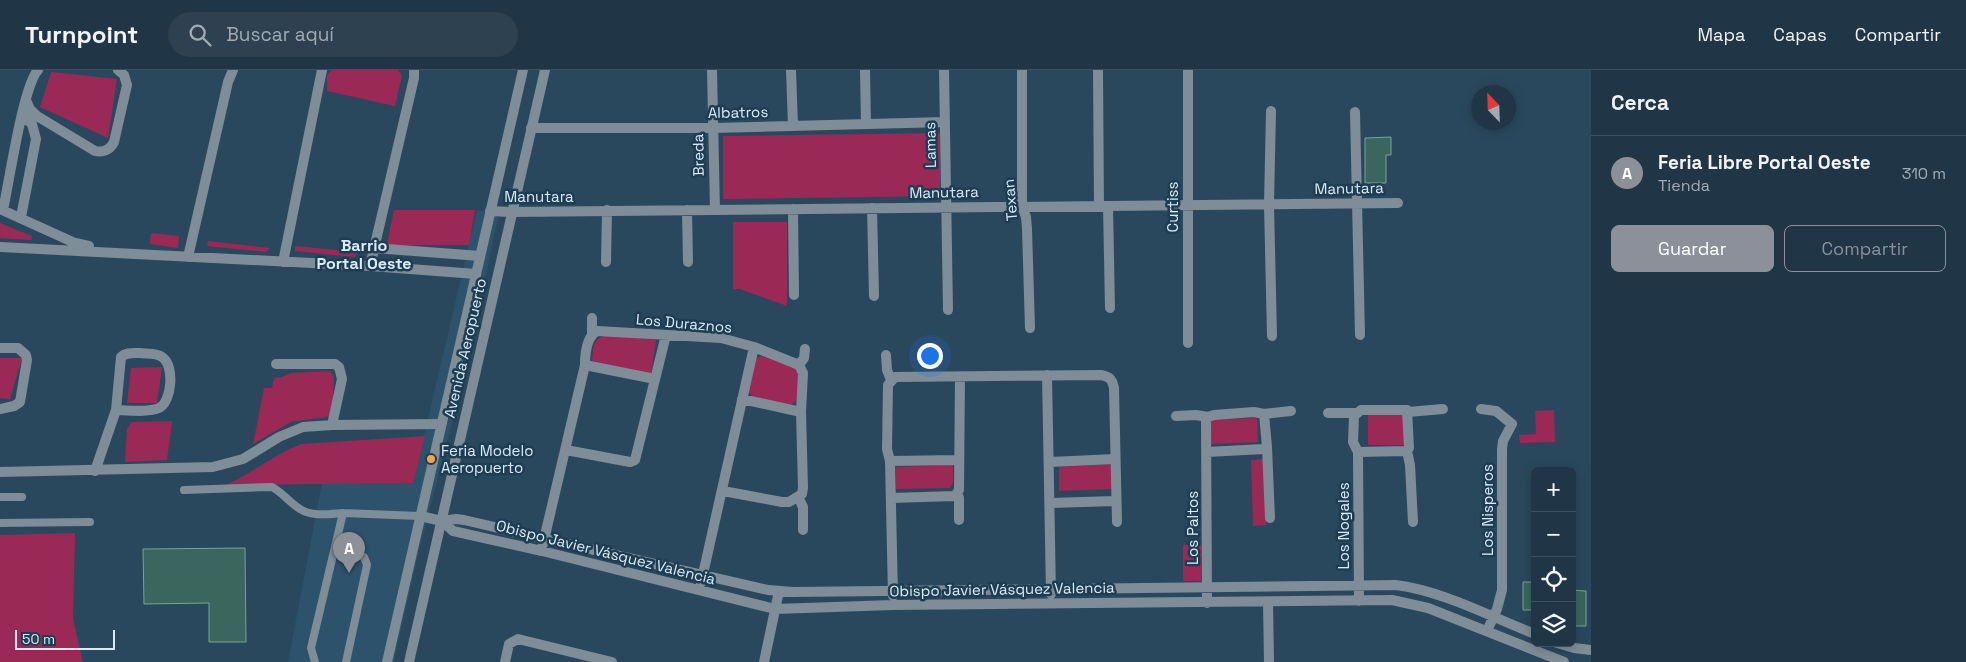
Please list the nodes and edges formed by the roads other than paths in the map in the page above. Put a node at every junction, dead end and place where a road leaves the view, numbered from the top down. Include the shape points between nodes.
1 (38, 70) edge
2 (118, 70) edge
3 (233, 70) edge
4 (322, 70) edge
5 (414, 70) edge
6 (523, 70) edge
7 (545, 70) edge
8 (712, 70) edge
9 (791, 70) edge
10 (865, 70) edge
11 (944, 70) edge
12 (1022, 70) edge
13 (1098, 70) edge
14 (1188, 70) edge
15 (26, 100) junction
16 (1271, 111) dead end
17 (1355, 112) dead end
18 (23, 116) junction
19 (945, 122) junction
20 (866, 124) junction
21 (792, 126) junction
22 (531, 128) junction
23 (713, 128) junction
24 (60, 130) junction
25 (36, 139) junction
26 (1356, 203) junction
27 (1398, 203) dead end
28 (1269, 204) junction
29 (1187, 205) junction
30 (1022, 206) junction
31 (1103, 206) junction
32 (946, 207) junction
33 (872, 208) junction
34 (1, 209) edge
35 (793, 209) junction
36 (607, 210) junction
37 (687, 210) junction
38 (715, 210) junction
39 (490, 211) junction
40 (512, 212) junction
41 (21, 217) junction
42 (0, 247) edge
43 (374, 248) junction
44 (122, 253) junction
45 (480, 256) junction
46 (188, 257) junction
47 (283, 262) junction
48 (606, 262) dead end
49 (688, 262) dead end
50 (370, 266) junction
51 (476, 274) junction
52 (794, 295) dead end
53 (874, 296) dead end
54 (1110, 308) dead end
55 (948, 310) dead end
56 (592, 318) dead end
57 (1030, 328) dead end
58 (592, 334) junction
59 (1360, 335) dead end
60 (666, 336) junction
61 (1272, 336) dead end
62 (1188, 343) dead end
63 (754, 347) junction
64 (0, 348) edge
65 (805, 349) dead end
66 (886, 355) dead end
67 (276, 364) dead end
68 (585, 365) junction
69 (799, 365) junction
70 (1047, 375) junction
71 (960, 377) junction
72 (655, 378) junction
73 (891, 380) junction
74 (742, 399) junction
75 (0, 409) edge
76 (1443, 409) dead end
77 (116, 410) junction
78 (1481, 410) dead end
79 (1291, 411) dead end
80 (801, 412) junction
81 (1408, 412) junction
82 (1328, 413) dead end
83 (1356, 413) junction
84 (1264, 414) junction
85 (1176, 416) dead end
86 (1208, 417) junction
87 (332, 424) junction
88 (441, 424) junction
89 (1267, 447) junction
90 (566, 450) junction
91 (1407, 451) junction
92 (1207, 452) junction
93 (1358, 452) junction
94 (1115, 459) junction
95 (959, 460) junction
96 (890, 461) junction
97 (1050, 462) junction
98 (95, 471) junction
99 (0, 472) edge
100 (184, 490) dead end
101 (723, 491) junction
102 (957, 494) junction
103 (0, 497) edge
104 (22, 497) dead end
105 (798, 497) junction
106 (892, 498) junction
107 (1116, 501) junction
108 (1050, 502) junction
109 (343, 513) junction
110 (420, 516) junction
111 (1270, 518) dead end
112 (960, 520) dead end
113 (442, 521) junction
114 (90, 522) dead end
115 (1117, 522) dead end
116 (1413, 522) dead end
117 (0, 523) edge
118 (803, 530) dead end
119 (545, 539) junction
120 (335, 546) junction
121 (542, 551) junction
122 (703, 576) junction
123 (1358, 586) junction
124 (1207, 588) junction
125 (1051, 589) junction
126 (700, 590) junction
127 (779, 591) junction
128 (894, 591) junction
129 (1358, 601) junction
130 (1268, 602) junction
131 (1051, 603) junction
132 (1207, 603) junction
133 (894, 605) junction
134 (776, 609) junction
135 (1493, 617) junction
136 (1487, 631) junction
137 (1531, 632) edge
138 (1571, 647) edge
139 (1591, 650) edge
140 (594, 660) edge
141 (315, 662) edge
142 (346, 662) edge
143 (386, 662) edge
144 (409, 662) edge
145 (505, 662) edge
146 (612, 662) edge
147 (764, 662) edge
148 (1269, 662) edge
149 (1564, 662) edge

1 - 15 street
2 - 24 street via 126,78 127,90 111,148 95,151
3 - 46 street
4 - 47 street
5 - 43 street
6 - 39 street, Avenida Aeropuerto
7 - 22 street, Avenida Aeropuerto
8 - 23 street, Breda
9 - 21 street
10 - 20 street
11 - 19 street, Lamas
12 - 30 street, Texan
13 - 31 street
14 - 29 street, Curtiss
15 - 18 street
15 - 24 street via 33,113
16 - 28 street
17 - 26 street
18 - 25 street via 32,124
18 - 34 street
19 - 20 street, Albatros
19 - 32 street, Lamas
20 - 21 street, Albatros
21 - 23 street, Albatros
22 - 23 street, Albatros
22 - 40 street, Avenida Aeropuerto
23 - 38 street, Breda
24 - 25 street via 47,132
25 - 41 street
26 - 27 street, Manutara
26 - 28 street, Manutara
26 - 59 street
28 - 29 street, Manutara
28 - 61 street
29 - 31 street, Manutara
29 - 62 street, Curtiss
30 - 31 street, Manutara
30 - 32 street, Manutara
30 - 57 street, Texan via 1027,229
31 - 54 street
32 - 33 street, Manutara
32 - 55 street, Lamas
33 - 35 street, Manutara
33 - 53 street
34 - 41 street
35 - 38 street, Manutara
35 - 52 street
36 - 37 street, Manutara
36 - 40 street, Manutara
36 - 48 street
37 - 38 street, Manutara
37 - 49 street
39 - 40 street, Manutara
39 - 45 street, Avenida Aeropuerto
40 - 113 street, Avenida Aeropuerto
41 - 44 street via 74,244
42 - 44 street
43 - 45 street
43 - 50 street
44 - 46 street
45 - 51 street, Avenida Aeropuerto
46 - 47 street
47 - 50 street
50 - 51 street
51 - 88 street, Avenida Aeropuerto
56 - 58 street
58 - 60 street, Los Duraznos
58 - 68 street
60 - 63 street, Los Duraznos via 721,338
60 - 72 street
63 - 69 street, Los Duraznos
63 - 74 street
64 - 75 street via 18,348 28,360 20,402
65 - 69 street
66 - 73 street
67 - 87 street via 335,364 340,367 342,379
68 - 72 street
68 - 90 street
69 - 80 street via 803,373
70 - 71 street
70 - 94 street via 1109,377 1114,388
70 - 97 street
71 - 73 street via 907,376
71 - 95 street
72 - 90 street via 637,457 633,462
73 - 96 street via 888,385 887,449
74 - 80 street
74 - 101 street
76 - 81 street
77 - 77 street via 155,410 163,406 170,384 166,360 158,355 124,354 121,357
77 - 98 street
78 - 135 street, Los Nisperos via 1496,411 1512,424 1503,441 1502,580 1500,599
79 - 84 street
80 - 105 street via 803,488
81 - 83 street via 1361,410
81 - 91 street
82 - 83 street
83 - 93 street, Los Nogales via 1353,442
84 - 86 street via 1254,412
84 - 89 street
85 - 86 street
86 - 92 street, Los Paltos
87 - 88 street
87 - 98 street via 295,430 242,459 222,465
88 - 110 street, Avenida Aeropuerto
89 - 92 street
89 - 111 street
90 - 119 street
91 - 93 street
91 - 116 street
92 - 124 street, Los Paltos
93 - 123 street, Los Nogales
94 - 97 street
94 - 107 street
95 - 96 street
95 - 102 street
96 - 106 street
97 - 108 street
98 - 99 street
100 - 109 lane via 272,487 302,510 319,515
101 - 105 street via 782,502
101 - 122 street
102 - 106 street
102 - 112 street
103 - 104 lane
105 - 118 street via 803,507
106 - 128 street
107 - 108 street
107 - 115 street
108 - 125 street
109 - 110 lane
109 - 120 lane
110 - 113 street, Obispo Javier Vásquez Valencia
110 - 143 street, Avenida Aeropuerto
113 - 119 street, Obispo Javier Vásquez Valencia via 456,519
113 - 121 street, Obispo Javier Vásquez Valencia via 453,531
113 - 144 street, Avenida Aeropuerto
114 - 117 lane
119 - 121 street
119 - 122 street, Obispo Javier Vásquez Valencia
120 - 141 lane via 311,648
120 - 142 lane via 364,557 367,565
121 - 126 street, Obispo Javier Vásquez Valencia
122 - 126 street
122 - 127 street, Obispo Javier Vásquez Valencia
123 - 124 street, Obispo Javier Vásquez Valencia
123 - 129 street, Los Nogales
123 - 135 street, Obispo Javier Vásquez Valencia via 1396,585 1417,589
124 - 125 street, Obispo Javier Vásquez Valencia
124 - 132 street, Los Paltos
125 - 128 street, Obispo Javier Vásquez Valencia
125 - 131 street
126 - 134 street, Obispo Javier Vásquez Valencia
127 - 128 street, Obispo Javier Vásquez Valencia
127 - 134 street
128 - 133 street
129 - 130 street, Obispo Javier Vásquez Valencia
129 - 136 street, Obispo Javier Vásquez Valencia via 1392,600 1420,605
130 - 132 street, Obispo Javier Vásquez Valencia
130 - 148 street
131 - 132 street, Obispo Javier Vásquez Valencia
131 - 133 street, Obispo Javier Vásquez Valencia
133 - 134 street, Obispo Javier Vásquez Valencia
134 - 147 street
135 - 136 street, Los Nisperos
135 - 137 street, Obispo Javier Vásquez Valencia
136 - 149 street, Obispo Javier Vásquez Valencia
138 - 139 street
140 - 145 street via 518,639 509,644
140 - 146 street

